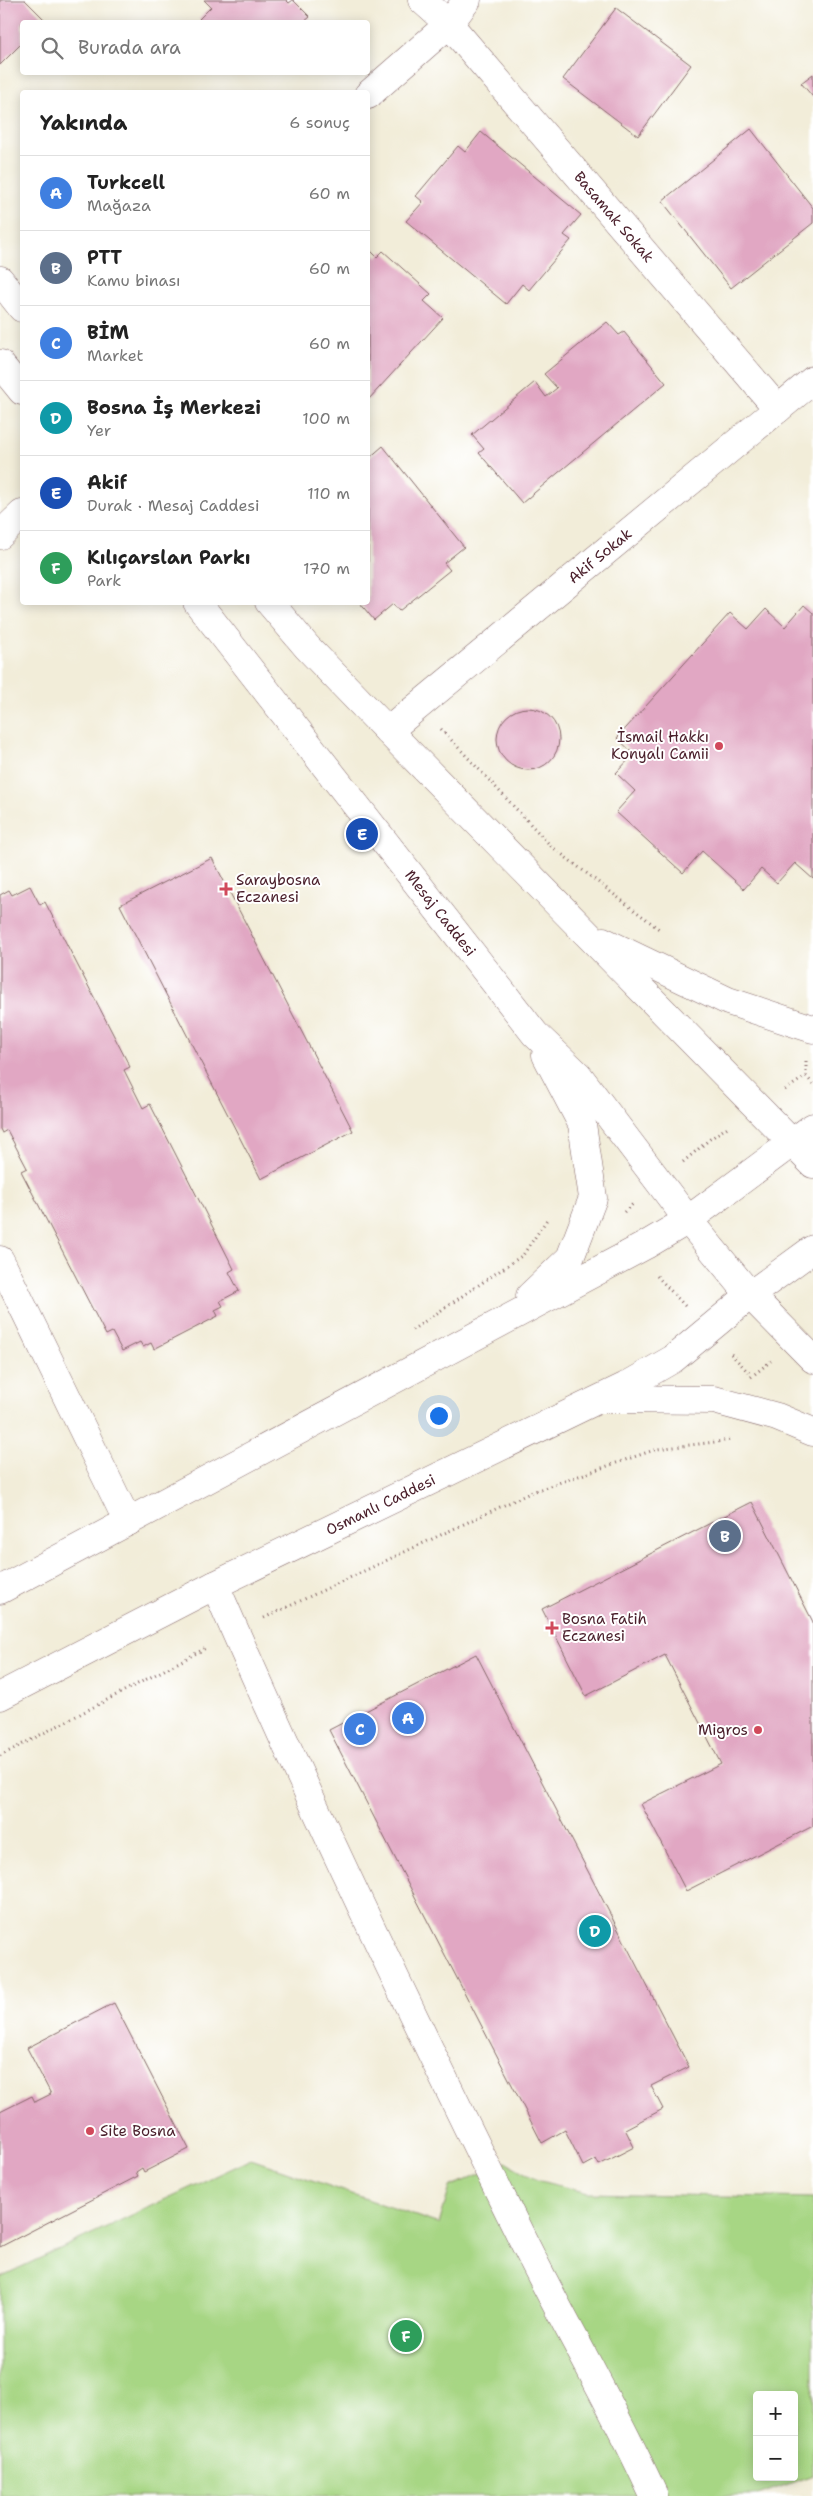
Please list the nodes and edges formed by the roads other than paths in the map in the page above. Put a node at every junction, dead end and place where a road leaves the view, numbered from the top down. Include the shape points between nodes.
1 (422, 0) edge
2 (467, 0) edge
3 (449, 24) junction
4 (370, 93) edge
5 (0, 280) edge
6 (20, 305) edge
7 (0, 364) edge
8 (813, 380) edge
9 (20, 389) edge
10 (778, 409) junction
11 (20, 516) edge
12 (0, 534) edge
13 (199, 605) edge
14 (272, 605) edge
15 (388, 731) junction
16 (586, 933) junction
17 (813, 1029) edge
18 (534, 1034) junction
19 (802, 1135) edge
20 (813, 1164) edge
21 (688, 1220) junction
22 (813, 1248) edge
23 (0, 1260) edge
24 (750, 1295) junction
25 (505, 1320) junction
26 (813, 1359) edge
27 (599, 1399) junction
28 (813, 1432) edge
29 (128, 1522) junction
30 (215, 1585) junction
31 (1, 1587) edge
32 (0, 1696) edge
33 (654, 2496) edge

1 - 3 street, Basamak Sokak
2 - 3 street
3 - 4 street
3 - 10 street, Basamak Sokak
5 - 6 street
7 - 9 street
8 - 10 street, Akif Sokak
10 - 15 street, Akif Sokak
11 - 12 street
13 - 18 street, Mesaj Caddesi
14 - 15 street
15 - 16 street
16 - 17 street via 728,1001
16 - 19 street via 758,1108
18 - 21 street, Mesaj Caddesi via 578,1075
18 - 25 street via 582,1124 593,1198 570,1258
19 - 20 street
19 - 21 street
21 - 24 street, Mesaj Caddesi
21 - 25 street
22 - 24 street, Osmanlı Caddesi
23 - 29 street
24 - 26 street
24 - 27 street, Osmanlı Caddesi via 673,1359
25 - 29 street
27 - 28 street via 714,1400 777,1417
27 - 30 street, Osmanlı Caddesi
29 - 31 street
30 - 32 street, Osmanlı Caddesi
30 - 33 street via 274,1720 455,2104

